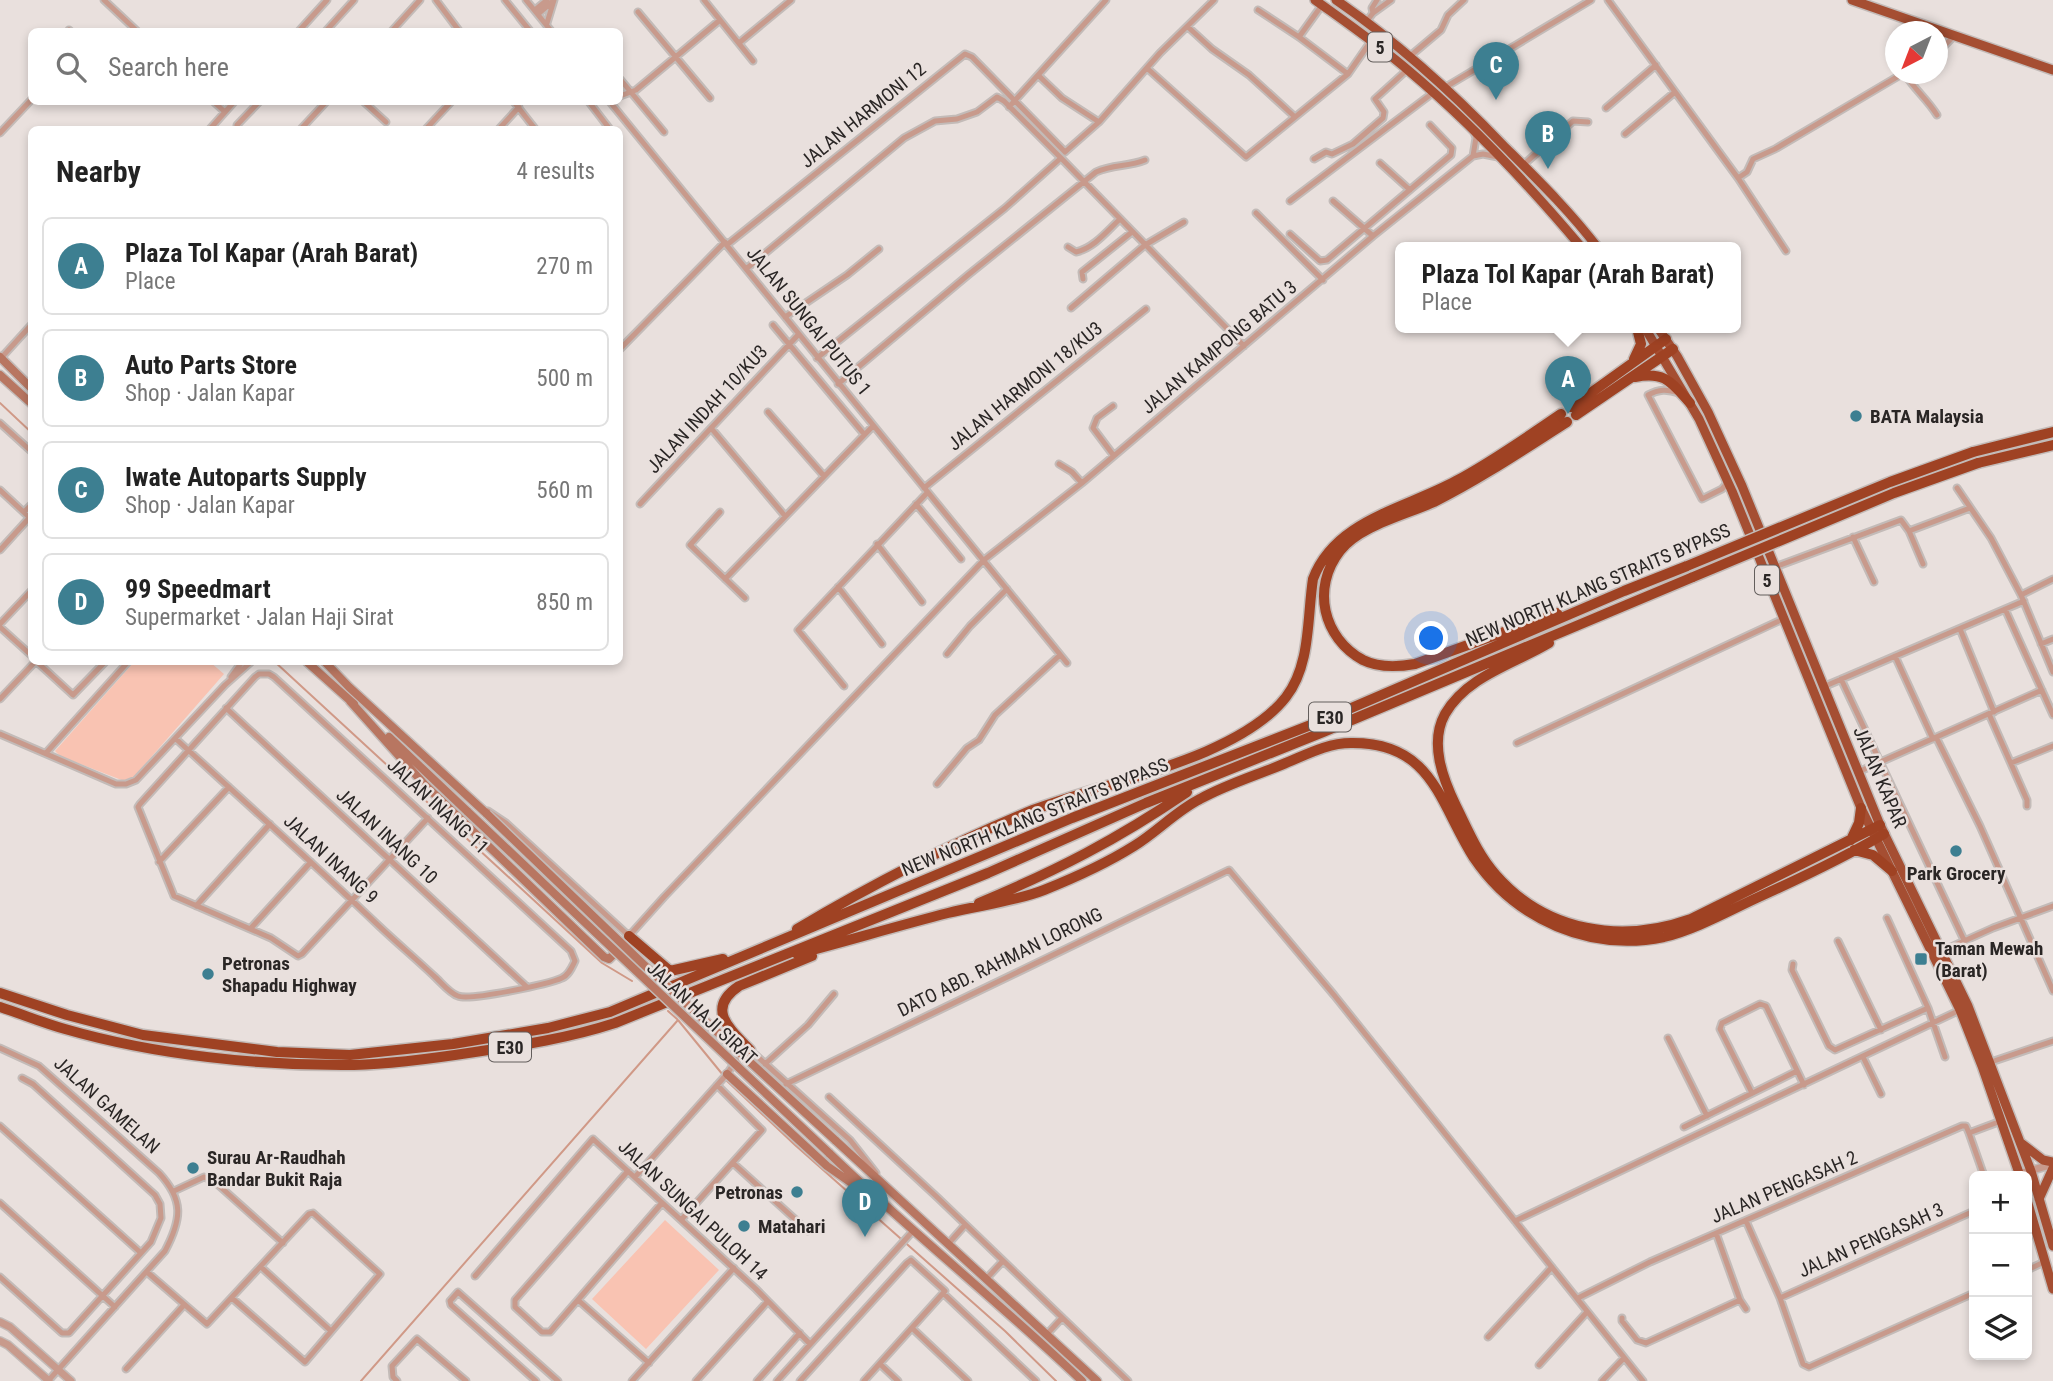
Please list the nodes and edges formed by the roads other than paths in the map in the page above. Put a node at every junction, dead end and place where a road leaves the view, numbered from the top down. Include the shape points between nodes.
1 (104, 0) edge
2 (327, 0) edge
3 (354, 0) edge
4 (420, 0) edge
5 (436, 0) edge
6 (505, 0) edge
7 (526, 0) edge
8 (547, 0) edge
9 (554, 0) edge
10 (704, 0) edge
11 (791, 0) edge
12 (1106, 0) edge
13 (1214, 0) edge
14 (1377, 0) edge
15 (1391, 0) edge
16 (1464, 0) edge
17 (1591, 0) edge
18 (1608, 0) edge
19 (1852, 0) edge
20 (1341, 1) edge
21 (1318, 3) edge
22 (1258, 10) dead end
23 (537, 12) junction
24 (638, 12) dead end
25 (1373, 13) junction
26 (720, 20) junction
27 (1366, 22) junction
28 (331, 25) junction
29 (1188, 27) junction
30 (134, 28) edge
31 (302, 28) edge
32 (328, 28) edge
33 (334, 28) edge
34 (395, 28) edge
35 (457, 28) edge
36 (528, 28) edge
37 (549, 28) edge
38 (550, 28) edge
39 (1955, 35) junction
40 (1299, 37) junction
41 (1372, 40) junction
42 (1948, 42) edge
43 (739, 43) junction
44 (676, 57) junction
45 (1409, 57) junction
46 (753, 61) dead end
47 (1656, 65) junction
48 (1147, 69) junction
49 (1408, 69) junction
50 (2053, 69) edge
51 (1348, 74) junction
52 (1039, 76) junction
53 (623, 83) edge
54 (1886, 84) edge
55 (1910, 84) edge
56 (1444, 88) junction
57 (630, 91) junction
58 (1675, 92) junction
59 (1434, 93) junction
60 (623, 94) edge
61 (710, 98) dead end
62 (1015, 101) junction
63 (28, 103) edge
64 (217, 105) edge
65 (231, 105) edge
66 (256, 105) edge
67 (323, 105) edge
68 (366, 105) edge
69 (448, 105) edge
70 (591, 105) edge
71 (613, 105) edge
72 (519, 107) joint
73 (1009, 107) junction
74 (1606, 108) dead end
75 (225, 112) junction
76 (1937, 115) dead end
77 (1295, 117) junction
78 (1588, 121) dead end
79 (386, 122) dead end
80 (1099, 122) junction
81 (306, 123) junction
82 (1430, 125) dead end
83 (213, 126) edge
84 (237, 126) edge
85 (303, 126) edge
86 (309, 126) edge
87 (429, 126) edge
88 (502, 126) edge
89 (533, 126) edge
90 (607, 126) edge
91 (1473, 129) junction
92 (664, 132) dead end
93 (0, 133) edge
94 (1625, 134) dead end
95 (1063, 155) junction
96 (1473, 156) junction
97 (1314, 159) dead end
98 (1503, 159) junction
99 (1145, 160) dead end
100 (1380, 163) dead end
101 (1524, 165) junction
102 (1738, 178) junction
103 (1084, 182) junction
104 (1410, 190) junction
105 (1290, 201) dead end
106 (1333, 201) dead end
107 (1256, 213) dead end
108 (1120, 219) junction
109 (1184, 222) dead end
110 (1363, 228) junction
111 (1132, 232) junction
112 (1290, 234) dead end
113 (1373, 236) junction
114 (1576, 242) edge
115 (1593, 242) edge
116 (727, 243) junction
117 (1145, 245) junction
118 (1068, 247) dead end
119 (879, 249) dead end
120 (1786, 251) dead end
121 (746, 269) junction
122 (1083, 279) dead end
123 (1323, 279) junction
124 (1071, 308) dead end
125 (1146, 309) dead end
126 (785, 317) junction
127 (773, 325) dead end
128 (28, 328) edge
129 (1639, 333) edge
130 (1648, 333) edge
131 (1662, 333) edge
132 (798, 335) junction
133 (1666, 339) junction
134 (789, 344) junction
135 (623, 346) edge
136 (1244, 346) junction
137 (1657, 346) junction
138 (1673, 349) junction
139 (1663, 356) junction
140 (1, 357) edge
141 (817, 358) junction
142 (1629, 373) junction
143 (0, 376) edge
144 (838, 384) junction
145 (28, 385) edge
146 (1682, 394) junction
147 (28, 400) edge
148 (1690, 403) junction
149 (1112, 406) dead end
150 (1574, 411) dead end
151 (768, 412) dead end
152 (0, 423) edge
153 (873, 426) junction
154 (711, 428) junction
155 (2053, 432) edge
156 (864, 434) junction
157 (2053, 445) edge
158 (28, 448) edge
159 (1114, 456) junction
160 (1059, 464) dead end
161 (824, 476) junction
162 (1728, 482) junction
163 (1082, 483) junction
164 (1957, 488) dead end
165 (0, 490) edge
166 (925, 490) junction
167 (640, 504) dead end
168 (916, 504) junction
169 (28, 508) edge
170 (1970, 508) junction
171 (24, 512) junction
172 (720, 512) dead end
173 (28, 515) edge
174 (785, 516) junction
175 (28, 521) edge
176 (1909, 531) junction
177 (1853, 537) junction
178 (877, 544) junction
179 (1, 546) edge
180 (961, 559) dead end
181 (984, 560) junction
182 (1923, 564) dead end
183 (1775, 567) junction
184 (725, 579) junction
185 (2053, 579) edge
186 (1874, 582) dead end
187 (838, 587) junction
188 (1007, 589) junction
189 (1624, 591) junction
190 (28, 594) edge
191 (745, 598) dead end
192 (2022, 598) junction
193 (922, 603) dead end
194 (2005, 609) junction
195 (1783, 619) junction
196 (0, 625) edge
197 (1960, 629) junction
198 (1570, 630) junction
199 (2053, 639) edge
200 (882, 644) dead end
201 (2041, 645) junction
202 (28, 652) edge
203 (947, 654) dead end
204 (1060, 655) junction
205 (1895, 656) junction
206 (1067, 663) dead end
207 (33, 665) edge
208 (39, 665) edge
209 (102, 665) edge
210 (125, 665) edge
211 (240, 665) edge
212 (248, 665) edge
213 (310, 665) edge
214 (328, 665) edge
215 (2053, 671) edge
216 (1841, 679) junction
217 (225, 685) junction
218 (844, 686) dead end
219 (1823, 687) junction
220 (2042, 690) junction
221 (0, 699) edge
222 (350, 701) junction
223 (226, 708) junction
224 (1991, 713) junction
225 (2053, 715) edge
226 (0, 734) edge
227 (176, 738) junction
228 (1934, 738) junction
229 (1517, 743) dead end
230 (2053, 746) edge
231 (189, 750) junction
232 (46, 753) junction
233 (1882, 761) junction
234 (2011, 763) junction
235 (1858, 772) junction
236 (1201, 782) junction
237 (937, 784) dead end
238 (229, 787) junction
239 (461, 790) junction
240 (2027, 806) dead end
241 (1861, 808) junction
242 (428, 818) junction
243 (271, 824) junction
244 (1878, 832) junction
245 (1852, 845) junction
246 (390, 860) junction
247 (159, 862) junction
248 (311, 862) junction
249 (1892, 871) junction
250 (353, 901) junction
251 (2053, 905) edge
252 (196, 906) junction
253 (962, 910) junction
254 (1887, 918) dead end
255 (2020, 918) junction
256 (251, 928) junction
257 (629, 936) junction
258 (1964, 940) junction
259 (1838, 941) dead end
260 (844, 942) junction
261 (1942, 951) junction
262 (756, 952) junction
263 (1793, 964) dead end
264 (753, 966) junction
265 (2050, 977) edge
266 (527, 987) junction
267 (2053, 991) edge
268 (0, 993) edge
269 (834, 994) dead end
270 (466, 998) joint
271 (0, 1007) edge
272 (1928, 1008) junction
273 (1960, 1010) junction
274 (1932, 1024) junction
275 (1881, 1030) junction
276 (1668, 1038) dead end
277 (2053, 1041) edge
278 (0, 1048) edge
279 (750, 1050) junction
280 (1863, 1057) junction
281 (1945, 1058) dead end
282 (1991, 1062) junction
283 (765, 1064) junction
284 (1797, 1071) junction
285 (723, 1078) junction
286 (22, 1079) dead end
287 (786, 1084) junction
288 (1804, 1085) junction
289 (1752, 1093) junction
290 (1881, 1094) dead end
291 (829, 1097) dead end
292 (1707, 1116) junction
293 (2001, 1121) junction
294 (0, 1126) edge
295 (1684, 1127) dead end
296 (1969, 1133) junction
297 (2020, 1142) junction
298 (733, 1163) junction
299 (2053, 1165) edge
300 (628, 1171) junction
301 (1982, 1171) edge
302 (2019, 1171) edge
303 (2031, 1171) joint
304 (2032, 1174) edge
305 (635, 1177) junction
306 (887, 1187) junction
307 (174, 1191) junction
308 (878, 1199) junction
309 (2039, 1199) junction
310 (0, 1203) edge
311 (662, 1203) junction
312 (1969, 1213) edge
313 (2032, 1217) edge
314 (681, 1220) junction
315 (1515, 1221) junction
316 (1746, 1221) junction
317 (965, 1225) junction
318 (808, 1231) dead end
319 (913, 1231) junction
320 (1716, 1233) junction
321 (283, 1242) junction
322 (949, 1243) junction
323 (2053, 1246) edge
324 (894, 1252) junction
325 (141, 1253) junction
326 (909, 1262) junction
327 (1002, 1262) junction
328 (2045, 1262) junction
329 (261, 1267) junction
330 (1552, 1267) junction
331 (734, 1268) junction
332 (2032, 1268) edge
333 (147, 1272) junction
334 (474, 1276) dead end
335 (0, 1277) edge
336 (987, 1278) junction
337 (2053, 1289) edge
338 (944, 1291) junction
339 (1969, 1295) edge
340 (103, 1296) junction
341 (232, 1298) junction
342 (1578, 1298) junction
343 (1780, 1298) junction
344 (578, 1300) junction
345 (1740, 1300) junction
346 (768, 1301) junction
347 (184, 1305) junction
348 (115, 1307) junction
349 (1746, 1309) dead end
350 (1587, 1312) junction
351 (1062, 1318) junction
352 (1622, 1318) dead end
353 (0, 1322) edge
354 (912, 1328) junction
355 (331, 1331) junction
356 (800, 1333) junction
357 (1048, 1334) junction
358 (1488, 1337) dead end
359 (0, 1341) edge
360 (810, 1344) junction
361 (1624, 1358) junction
362 (649, 1363) junction
363 (880, 1364) junction
364 (1539, 1365) dead end
365 (126, 1369) dead end
366 (58, 1370) junction
367 (1123, 1379) edge
368 (49, 1381) edge
369 (71, 1381) edge
370 (397, 1381) edge
371 (466, 1381) edge
372 (537, 1381) edge
373 (558, 1381) edge
374 (632, 1381) edge
375 (696, 1381) edge
376 (758, 1381) edge
377 (777, 1381) edge
378 (800, 1381) edge
379 (864, 1381) edge
380 (898, 1381) edge
381 (968, 1381) edge
382 (1037, 1381) edge
383 (1082, 1381) edge
384 (1097, 1381) edge
385 (1602, 1381) edge
386 (1643, 1381) edge

1 - 30 street
2 - 31 street
3 - 28 street
4 - 34 street
5 - 35 street
6 - 36 street
7 - 23 street
8 - 23 street
9 - 23 street
9 - 38 street
10 - 26 street
11 - 43 street
12 - 52 street
13 - 29 street
14 - 25 street
15 - 25 street
16 - 45 street via 1448,15 1441,30
17 - 56 street
18 - 47 street
19 - 39 highway
20 - 27 highway, 5
21 - 40 street
21 - 41 highway, 5
22 - 40 street
23 - 37 street
24 - 44 street
25 - 27 street
26 - 43 street
26 - 44 street
27 - 45 highway, 5
28 - 32 street
28 - 33 street
29 - 48 street
29 - 77 street
39 - 42 street
39 - 50 highway
40 - 51 street
41 - 49 highway, 5
41 - 51 street
43 - 46 street
44 - 57 street
44 - 61 street
45 - 56 highway, 5
47 - 58 street
47 - 74 street
48 - 77 street via 1246,158
48 - 80 street
49 - 59 highway, 5
49 - 97 street via 1375,99 1383,118 1353,144
51 - 77 street
52 - 62 street
52 - 80 street
53 - 57 street
54 - 102 street via 1753,159
55 - 76 street
56 - 101 highway, 5
57 - 60 street
57 - 92 street
58 - 94 street
58 - 102 street
59 - 91 highway, 5
59 - 105 street
62 - 73 street
62 - 95 street
62 - 116 street, JALAN HARMONI 12 via 965,54
63 - 93 street
64 - 75 street
65 - 75 street
66 - 84 street
67 - 81 street
68 - 79 street
69 - 87 street
70 - 90 street
71 - 116 street, JALAN SUNGAI PUTUS 1
72 - 88 street
72 - 89 street
73 - 95 street
73 - 121 street via 997,97 977,113 935,121 904,138
75 - 83 street
78 - 101 street via 1573,121
80 - 95 street
81 - 85 street
81 - 86 street
82 - 104 street via 1452,148 1451,155
91 - 96 street
91 - 98 highway, 5
95 - 103 street
95 - 141 street via 1005,208
96 - 98 street
96 - 113 street, JALAN KAMPONG BATU 3
98 - 114 highway, 5
99 - 103 street via 1105,167
100 - 104 street
101 - 115 highway, 5
102 - 120 street
103 - 108 street
103 - 144 street
104 - 110 street
106 - 110 street
107 - 123 street
108 - 111 street
108 - 118 street via 1082,251
109 - 117 street
110 - 112 street via 1324,261
110 - 113 street
111 - 117 street
111 - 122 street via 1082,272
113 - 123 street, JALAN KAMPONG BATU 3
116 - 121 street, JALAN SUNGAI PUTUS 1
116 - 135 street
117 - 124 street
117 - 136 street
119 - 126 street
121 - 126 street, JALAN SUNGAI PUTUS 1
123 - 136 street, JALAN KAMPONG BATU 3
125 - 166 street, JALAN HARMONI 18/KU3
126 - 132 street, JALAN SUNGAI PUTUS 1
127 - 134 street
128 - 140 street
129 - 142 highway via 1642,344
130 - 137 highway, JALAN KAPAR / 5
131 - 133 highway, JALAN KAPAR / 5
132 - 134 street, JALAN INDAH 10/KU3
132 - 141 street, JALAN SUNGAI PUTUS 1
133 - 137 highway
133 - 138 highway, JALAN KAPAR / 5
134 - 154 street, JALAN INDAH 10/KU3
134 - 156 street
136 - 159 street, JALAN KAMPONG BATU 3
137 - 139 highway, JALAN KAPAR / 5
137 - 142 highway
138 - 139 highway
138 - 183 highway, JALAN KAPAR / 5 via 1713,422
139 - 142 highway
139 - 148 highway, JALAN KAPAR / 5
140 - 145 main road
141 - 144 street, JALAN SUNGAI PUTUS 1
142 - 146 highway via 1659,375
142 - 150 highway
143 - 147 main road
144 - 153 street, JALAN SUNGAI PUTUS 1
146 - 148 highway
146 - 162 street via 1657,390 1648,395 1702,499
148 - 162 highway, JALAN KAPAR / 5
149 - 159 street via 1097,418 1093,428
151 - 161 street
152 - 158 street
153 - 156 street
153 - 166 street, JALAN SUNGAI PUTUS 1
154 - 167 street, JALAN INDAH 10/KU3
154 - 174 street
155 - 189 highway, NEW NORTH KLANG STRAITS BYPASS / E30, bridge via 1973,452 1890,482
156 - 161 street
157 - 198 highway, NEW NORTH KLANG STRAITS BYPASS / E30, bridge via 1978,463 1894,493
159 - 163 street, JALAN KAMPONG BATU 3
160 - 163 street
161 - 174 street
162 - 195 highway, JALAN KAPAR / 5
163 - 181 street, JALAN KAMPONG BATU 3
164 - 170 street
165 - 171 street
166 - 168 street, JALAN HARMONI 18/KU3
166 - 181 street, JALAN SUNGAI PUTUS 1
168 - 178 street, JALAN HARMONI 18/KU3
168 - 180 street
169 - 171 street
170 - 176 street
170 - 192 street
171 - 173 street
172 - 184 street via 690,545
174 - 184 street
175 - 179 street
176 - 177 street via 1905,522 1897,520
176 - 182 street
177 - 183 street
177 - 186 street
178 - 187 street, JALAN HARMONI 18/KU3
178 - 193 street
181 - 188 street, JALAN SUNGAI PUTUS 1
181 - 257 street, JALAN KAMPONG BATU 3
183 - 219 highway, JALAN KAPAR / 5
184 - 191 street
185 - 192 street
187 - 200 street
187 - 218 street, JALAN HARMONI 18/KU3 via 798,630
188 - 203 street
188 - 204 street, JALAN SUNGAI PUTUS 1
189 - 262 highway, NEW NORTH KLANG STRAITS BYPASS / E30 via 1321,721 1072,818
189 - 262 highway via 1415,664 1393,667 1365,661 1340,644 1327,622 1322,591 1341,549 1365,531 1466,484 1564,418 1466,476 1355,528 1333,545 1313,579 1300,668 1288,694 1270,716 1240,736 974,836
190 - 196 street
192 - 194 street
192 - 201 street
194 - 197 street
194 - 220 street
195 - 229 street
195 - 241 highway, JALAN KAPAR / 5
196 - 202 street
197 - 205 street
197 - 224 street
198 - 236 highway, NEW NORTH KLANG STRAITS BYPASS / E30
198 - 245 highway via 1468,688 1444,715 1439,732 1443,772 1470,835 1495,874 1524,900 1562,921 1594,929 1616,933 1666,928
199 - 201 street
201 - 215 street
204 - 206 street, JALAN SUNGAI PUTUS 1
204 - 237 street via 995,715 979,740
205 - 216 street
205 - 228 street
207 - 221 street
208 - 209 street via 74,695
210 - 232 street
211 - 217 street
212 - 217 street
213 - 222 main road, JALAN HAJI SIRAT
214 - 239 main road, JALAN HAJI SIRAT
216 - 219 street
216 - 233 street
217 - 227 street
219 - 235 highway, JALAN KAPAR / 5
220 - 224 street
220 - 225 street
222 - 257 main road via 425,785 604,957 612,957
222 - 308 main road, JALAN HAJI SIRAT, bridge
223 - 231 street, JALAN INANG 11
223 - 242 street, JALAN INANG 11 via 259,674 272,675
223 - 246 street, JALAN INANG 10
224 - 228 street
224 - 234 street
226 - 232 street
227 - 231 street, JALAN INANG 9
227 - 232 street via 126,785
228 - 233 street
228 - 255 street via 1980,826
230 - 234 street
231 - 238 street, JALAN INANG 9
231 - 247 street, JALAN INANG 11 via 138,807
233 - 235 street
233 - 258 street
234 - 240 street
235 - 244 highway, JALAN KAPAR / 5
236 - 253 highway via 1067,865
236 - 264 highway, NEW NORTH KLANG STRAITS BYPASS / E30
238 - 243 street, JALAN INANG 9
238 - 247 street
239 - 257 street via 506,823
239 - 306 main road, JALAN HAJI SIRAT, bridge
241 - 244 highway, JALAN KAPAR / 5
241 - 245 highway
242 - 246 street
242 - 266 street, JALAN INANG 11 via 575,955 566,975
243 - 248 street, JALAN INANG 9
243 - 252 street
244 - 245 highway
244 - 249 highway, JALAN KAPAR / 5
244 - 261 highway, JALAN KAPAR / 5
245 - 249 highway
245 - 253 highway via 1782,886 1694,926 1666,936 1616,942 1592,938 1559,928 1504,893 1475,859 1433,781 1404,755 1368,743 1331,744 1199,799 1132,848 1043,891
246 - 250 street
246 - 266 street, JALAN INANG 10
247 - 252 street via 174,896
248 - 250 street, JALAN INANG 9
248 - 256 street
249 - 273 highway, JALAN KAPAR / 5
250 - 256 street via 298,956
250 - 270 street, JALAN INANG 9 via 453,993
251 - 255 street
252 - 256 street
253 - 260 highway
254 - 272 street
255 - 258 street
255 - 265 street
257 - 262 highway via 670,971
258 - 261 street
259 - 275 street
260 - 264 highway
260 - 279 highway via 728,993 722,1014 726,1025
261 - 282 highway, JALAN KAPAR / 5
262 - 268 highway, NEW NORTH KLANG STRAITS BYPASS / E30 via 610,1012 548,1028 350,1055 277,1052 143,1035
263 - 275 street via 1829,1046 1835,1050
264 - 271 highway, NEW NORTH KLANG STRAITS BYPASS / E30 via 580,1034 451,1056 357,1065 279,1064 147,1048 65,1029
265 - 267 street
266 - 270 street, JALAN INANG 11
269 - 283 street
272 - 274 street
272 - 275 street
273 - 274 street
273 - 293 highway, JALAN KAPAR / 5
274 - 280 street
274 - 281 street
276 - 292 street
277 - 282 street
278 - 307 street, JALAN GAMELAN via 39,1066 159,1172
279 - 283 street
279 - 285 street via 739,1056
280 - 288 street
280 - 290 street
282 - 297 highway, JALAN KAPAR / 5
283 - 287 street
284 - 288 street
284 - 289 street
284 - 289 street via 1766,1006 1760,1004 1722,1023 1720,1029
285 - 298 street via 762,1130
285 - 305 street
285 - 308 main road via 833,1171
286 - 325 street via 156,1195 161,1218
287 - 306 street via 850,1140
287 - 315 street, DATO ABD. RAHMAN LORONG via 1228,870
288 - 315 street
289 - 292 street
291 - 317 street
292 - 295 street
293 - 296 street, JALAN PENGASAH 2
293 - 302 highway, JALAN KAPAR / 5
294 - 325 street
296 - 301 street
296 - 316 street, JALAN PENGASAH 2 via 1962,1126
297 - 299 highway
297 - 303 highway, JALAN KAPAR / 5
298 - 314 street
298 - 318 street
299 - 303 street
299 - 309 highway
300 - 305 street, JALAN SUNGAI PULOH 14
300 - 334 street, JALAN SUNGAI PULOH 14 via 593,1139
300 - 344 street via 515,1300 515,1307 547,1333
304 - 309 highway, JALAN KAPAR / 5
305 - 311 street, JALAN SUNGAI PULOH 14
306 - 322 main road, JALAN HAJI SIRAT
307 - 321 street via 204,1177 215,1182
307 - 333 street via 179,1213 174,1234
308 - 319 main road, JALAN HAJI SIRAT
309 - 323 highway, JALAN KAPAR / 5
310 - 340 street
311 - 314 street, JALAN SUNGAI PULOH 14
311 - 344 street
312 - 343 street, JALAN PENGASAH 3
313 - 328 highway
314 - 331 street, JALAN SUNGAI PULOH 14
315 - 330 street
316 - 320 street, JALAN PENGASAH 2
316 - 343 street
317 - 322 street
317 - 327 street
319 - 324 street
319 - 383 main road, JALAN HAJI SIRAT
320 - 342 street, JALAN PENGASAH 2
320 - 345 street
321 - 329 street
321 - 355 street via 313,1213 379,1272
322 - 336 main road, JALAN HAJI SIRAT
324 - 326 street
324 - 360 street
325 - 340 street
326 - 338 street
326 - 378 street
327 - 336 street
327 - 351 street
328 - 332 street
328 - 337 highway
329 - 341 street
329 - 355 street
330 - 342 street
330 - 358 street
331 - 346 street, JALAN SUNGAI PULOH 14
331 - 362 street
333 - 347 street
333 - 348 street
335 - 340 street via 62,1333 69,1333
336 - 357 main road, JALAN HAJI SIRAT
338 - 354 street
338 - 382 street
339 - 343 street via 1809,1367 1803,1364
340 - 348 street
341 - 347 street via 206,1324
341 - 355 street via 302,1362 307,1362
342 - 350 street
344 - 362 street
345 - 349 street
345 - 352 street via 1646,1343 1637,1340
346 - 356 street, JALAN SUNGAI PULOH 14
346 - 375 street
347 - 365 street
348 - 366 street
350 - 361 street
350 - 364 street
351 - 357 street
351 - 367 street
353 - 366 street
354 - 363 street
354 - 381 street
356 - 360 street, JALAN SUNGAI PULOH 14
356 - 376 street
357 - 384 main road, JALAN HAJI SIRAT
359 - 368 street
360 - 377 street
361 - 385 street
361 - 386 street
362 - 374 street
363 - 379 street
363 - 380 street
366 - 368 street
366 - 369 street
370 - 371 street via 392,1366 417,1339
372 - 373 street via 451,1305 458,1292

